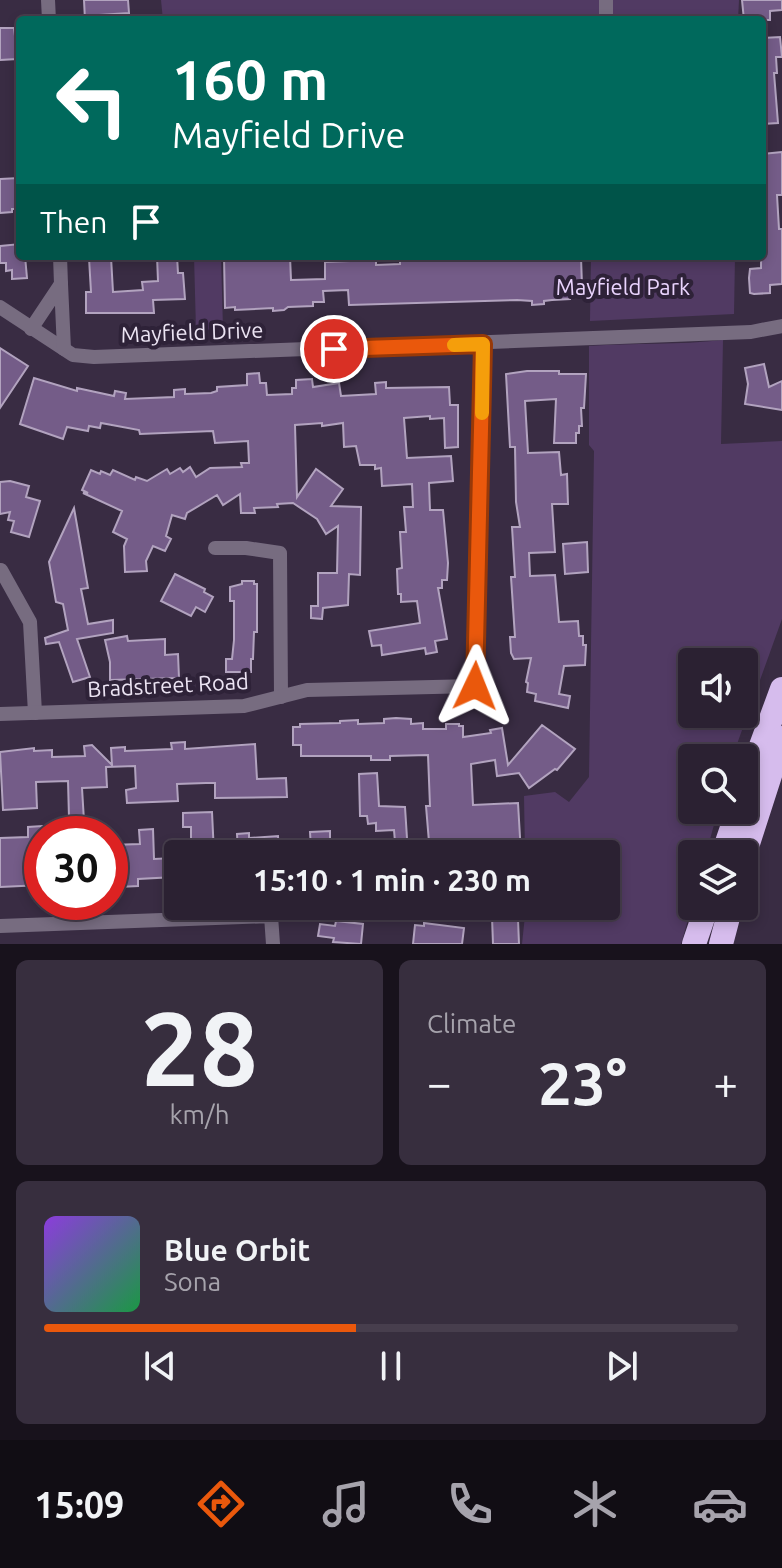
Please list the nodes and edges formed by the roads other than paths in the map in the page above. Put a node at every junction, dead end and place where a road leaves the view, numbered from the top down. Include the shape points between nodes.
1 (60, 260) edge
2 (61, 284) junction
3 (0, 307) edge
4 (782, 326) edge
5 (31, 329) junction
6 (483, 344) junction
7 (64, 349) junction
8 (215, 548) dead end
9 (1, 570) edge
10 (782, 689) edge
11 (281, 697) junction
12 (35, 713) junction
13 (0, 714) edge
14 (782, 738) edge
15 (758, 754) edge
16 (749, 840) edge
17 (702, 920) edge
18 (727, 920) edge
19 (0, 926) edge
20 (273, 944) edge
21 (694, 944) edge
22 (721, 944) edge

1 - 2 street
2 - 5 street
2 - 7 street
3 - 5 street, Mayfield Drive
4 - 6 street, Mayfield Drive via 751,332
5 - 7 street, Mayfield Drive
6 - 7 street, Mayfield Drive via 94,357
6 - 11 street, Bradstreet Road via 475,686 307,690
8 - 11 street via 280,553
9 - 12 street via 30,622
10 - 15 highway
11 - 12 street, Bradstreet Road via 244,706
12 - 13 street, Bradstreet Road
14 - 16 highway
17 - 21 highway
18 - 22 highway
19 - 20 street via 271,916

